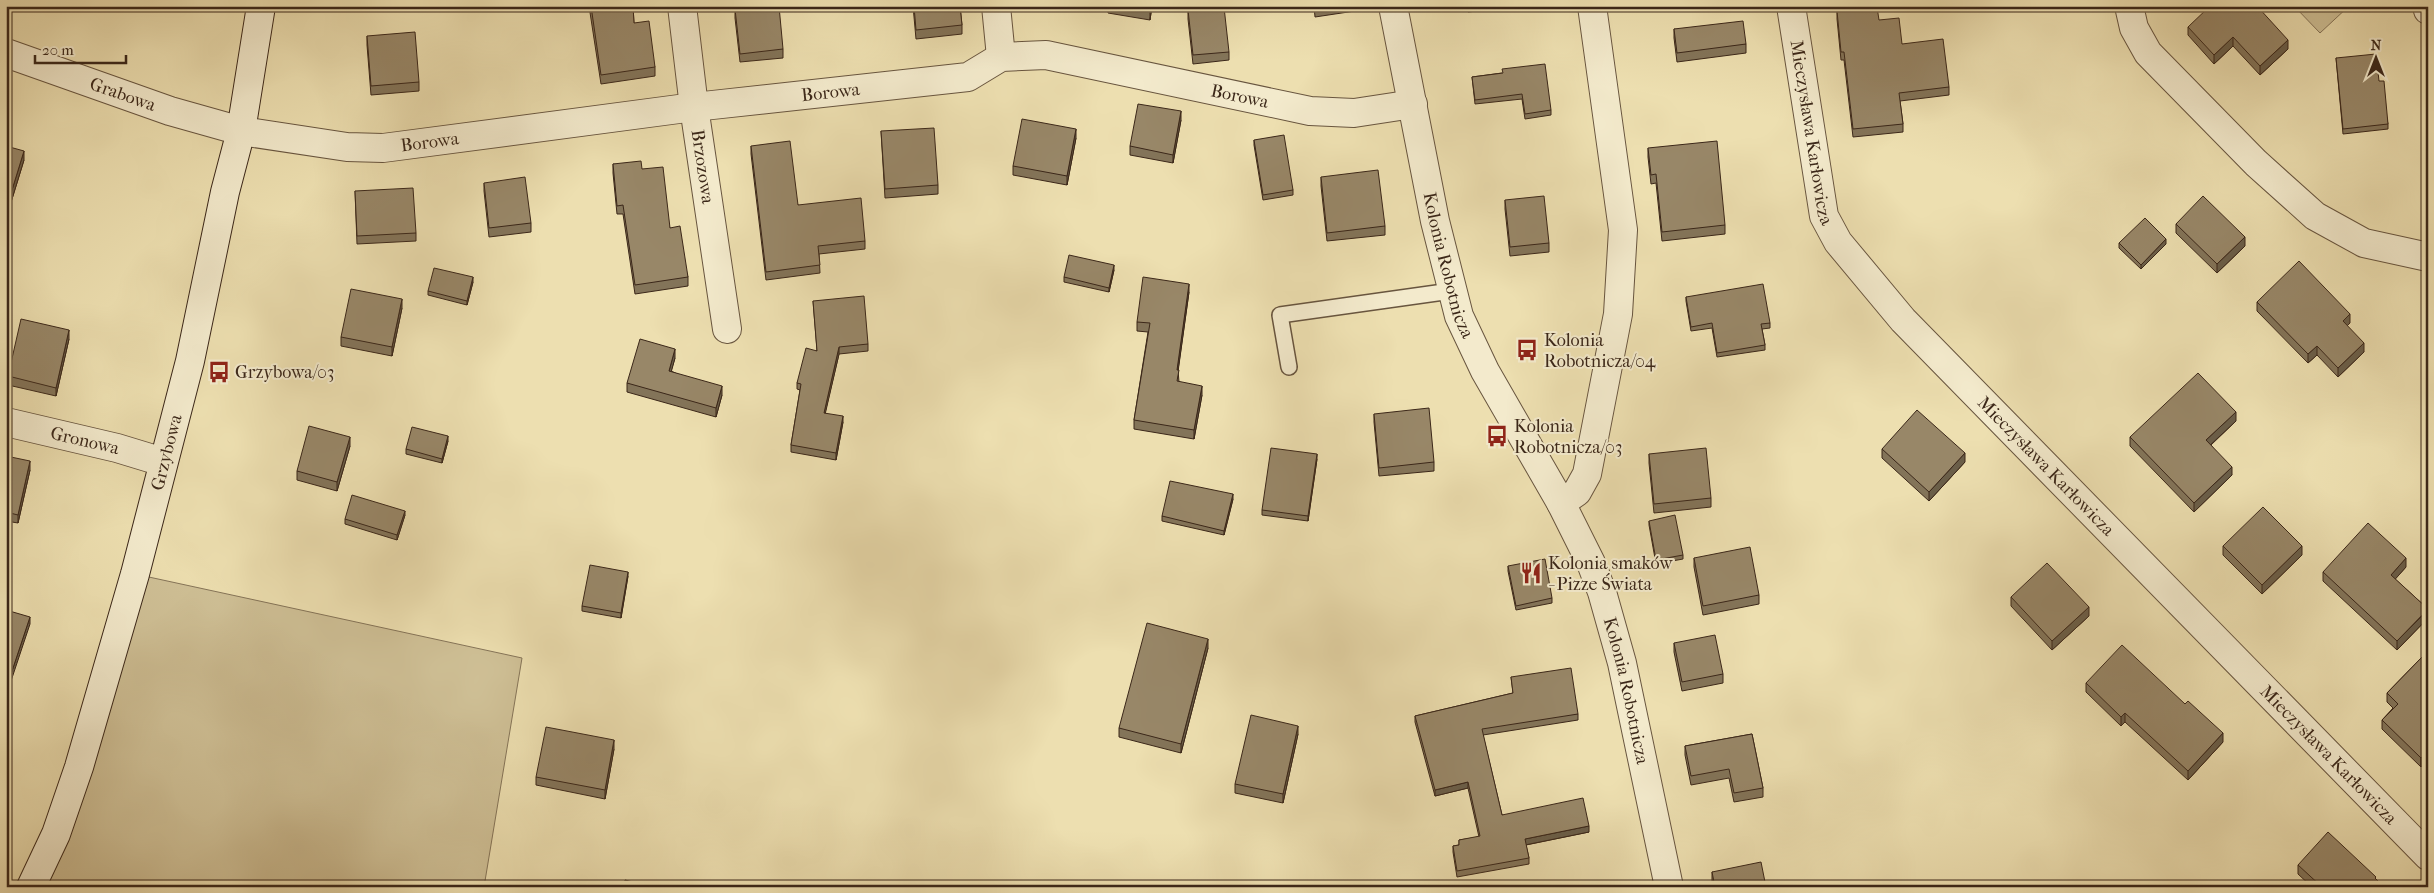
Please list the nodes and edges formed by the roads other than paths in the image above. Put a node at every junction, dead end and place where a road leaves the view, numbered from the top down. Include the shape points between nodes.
1 (261, 6) edge
2 (682, 6) edge
3 (996, 6) edge
4 (1393, 6) edge
5 (1592, 6) edge
6 (1791, 6) edge
7 (2129, 6) edge
8 (2427, 6) edge
9 (2428, 10) edge
10 (6, 53) edge
11 (1001, 57) junction
12 (1413, 104) junction
13 (694, 107) junction
14 (241, 131) junction
15 (2428, 257) edge
16 (1451, 291) junction
17 (727, 329) dead end
18 (1289, 367) dead end
19 (6, 422) edge
20 (163, 462) junction
21 (1561, 503) junction
22 (2428, 856) edge
23 (31, 887) edge
24 (1668, 887) edge

1 - 14 street, Grzybowa
2 - 13 street, Brzozowa
3 - 11 street
4 - 12 street, Kolonia Robotnicza
5 - 21 street via 1622,230 1618,314 1587,474 1578,492
6 - 22 street, Mieczysława Karłowicza via 1824,216 1838,242 1903,320
7 - 15 street via 2134,28 2148,53 2256,163 2315,216 2364,243
8 - 9 street
10 - 14 street, Grabowa via 170,111
11 - 12 street, Borowa via 1046,55 1332,114 1354,114
11 - 13 street, Borowa via 968,77
12 - 16 street, Kolonia Robotnicza
13 - 14 street, Borowa via 383,148 347,147
13 - 17 street, Brzozowa
14 - 20 street, Grzybowa via 190,361
16 - 18 lane via 1280,315
16 - 21 street, Kolonia Robotnicza via 1485,371
19 - 20 street, Gronowa
20 - 23 street, Grzybowa via 135,574 79,767 56,834
21 - 24 street, Kolonia Robotnicza via 1591,563 1610,617

